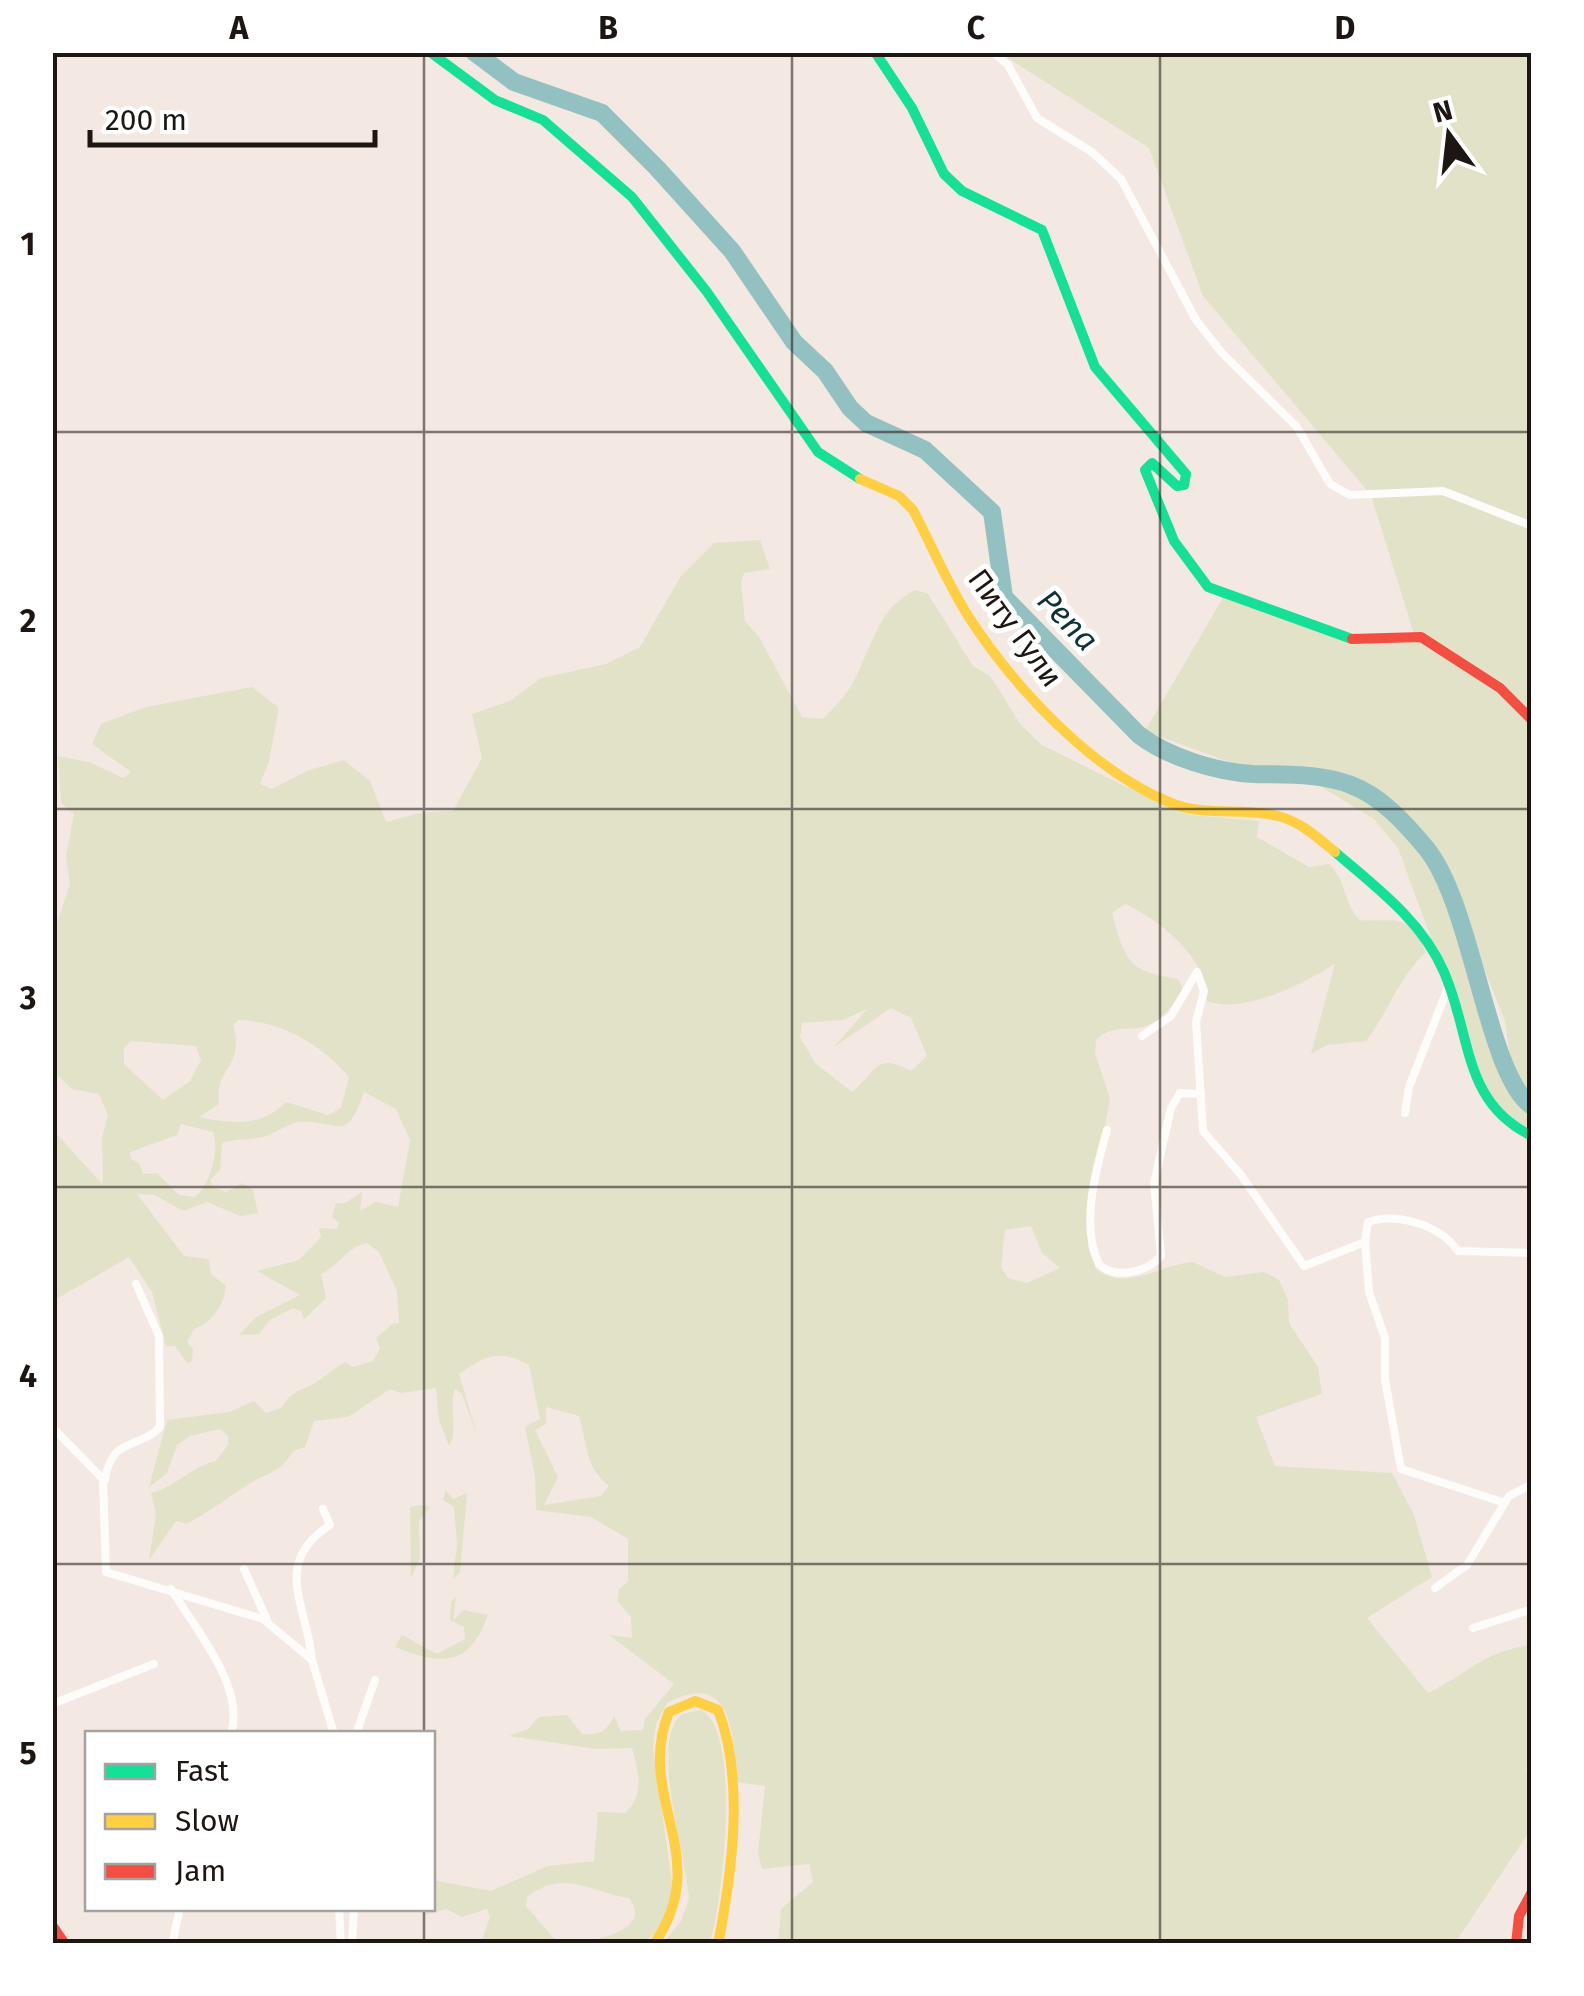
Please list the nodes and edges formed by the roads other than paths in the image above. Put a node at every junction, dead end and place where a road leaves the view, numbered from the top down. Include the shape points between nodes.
1 (430, 52) edge
2 (876, 52) edge
3 (993, 52) edge
4 (1532, 526) edge
5 (1532, 720) edge
6 (1450, 985) junction
7 (1142, 1036) dead end
8 (1201, 1094) junction
9 (1405, 1113) dead end
10 (1108, 1130) dead end
11 (1532, 1136) edge
12 (1365, 1242) junction
13 (1532, 1252) edge
14 (136, 1284) dead end
15 (52, 1427) edge
16 (105, 1484) junction
17 (1532, 1484) edge
18 (1505, 1503) junction
19 (323, 1509) dead end
20 (244, 1569) dead end
21 (1435, 1588) dead end
22 (171, 1589) junction
23 (1532, 1609) edge
24 (268, 1624) junction
25 (1472, 1628) dead end
26 (312, 1660) junction
27 (154, 1664) dead end
28 (375, 1680) dead end
29 (52, 1704) edge
30 (231, 1731) edge
31 (333, 1731) edge
32 (357, 1731) edge
33 (1532, 1892) edge
34 (179, 1911) edge
35 (339, 1911) edge
36 (354, 1911) edge
37 (52, 1924) edge
38 (65, 1944) edge
39 (172, 1944) edge
40 (341, 1944) edge
41 (352, 1944) edge
42 (654, 1944) edge
43 (718, 1944) edge
44 (1516, 1944) edge

1 - 6 street, Питу Гули via 495,100 543,120 632,197 771,378 818,452 914,510 970,619 1062,731 1174,804 1276,815 1304,826 1418,928
2 - 5 street via 944,174 962,192 1042,230 1095,366 1186,474 1177,486 1161,467 1152,463 1145,470 1174,540 1204,584 1354,640 1421,638 1507,694
3 - 4 street via 1008,65 1037,118 1121,179 1196,320 1296,427 1330,484 1350,495 1443,491
6 - 9 street
6 - 11 street, Питу Гули via 1486,1101 1511,1128
7 - 8 street via 1171,1016 1197,972 1204,991 1196,1022
8 - 10 street via 1180,1093 1171,1108 1153,1198 1162,1256 1148,1267 1116,1273 1099,1264 1091,1239
8 - 12 street via 1203,1131 1304,1266
12 - 13 street via 1368,1222 1382,1217 1428,1227 1468,1253
12 - 18 street via 1369,1292 1385,1338 1400,1469
14 - 16 street via 159,1336 160,1427 120,1448
15 - 16 street
16 - 22 street via 106,1572
17 - 18 street
18 - 21 street via 1466,1566
19 - 26 street via 330,1526 309,1538 298,1559 298,1598
20 - 24 street
22 - 24 street
22 - 30 street via 221,1675 234,1709
23 - 25 street
24 - 26 street
26 - 31 street
27 - 29 street
28 - 32 street
33 - 44 street via 1519,1916
34 - 39 street
35 - 40 street
36 - 41 street
37 - 38 street
42 - 43 street via 676,1916 681,1887 661,1730 673,1708 701,1701 721,1714 728,1736 728,1896

